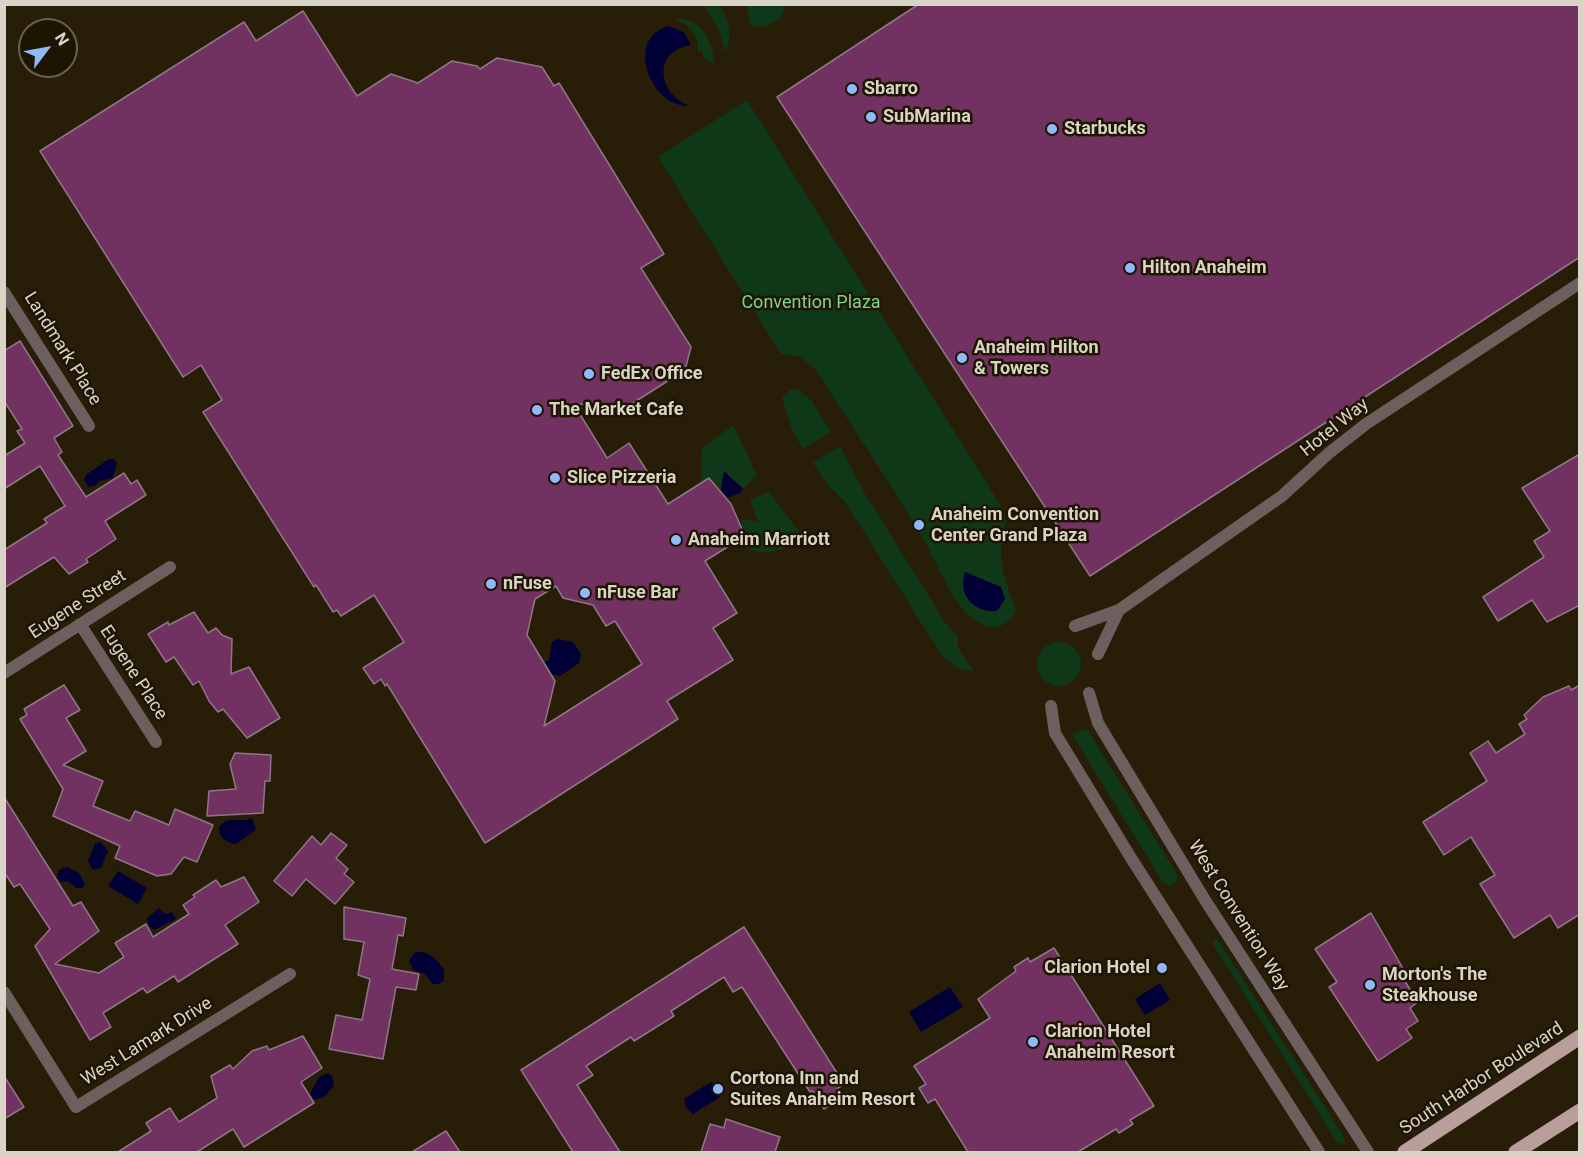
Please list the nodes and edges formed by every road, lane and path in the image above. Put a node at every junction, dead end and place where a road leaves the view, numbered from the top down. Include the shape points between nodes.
1 (1580, 283) edge
2 (6, 298) edge
3 (89, 426) dead end
4 (170, 567) dead end
5 (1119, 610) junction
6 (80, 624) junction
7 (1075, 626) dead end
8 (1098, 654) dead end
9 (4, 673) edge
10 (1089, 693) dead end
11 (1051, 706) dead end
12 (156, 742) dead end
13 (291, 974) dead end
14 (4, 992) edge
15 (1580, 1037) edge
16 (1580, 1111) edge
17 (1319, 1152) edge
18 (1368, 1152) edge
19 (1405, 1152) edge
20 (1516, 1152) edge

1 - 5 street, Hotel Way via 1366,424 1282,496
2 - 3 street, Landmark Place
4 - 6 street, Eugene Street
5 - 7 street, Hotel Way
5 - 8 street, Hotel Way
6 - 9 street, Eugene Street
6 - 12 street, Eugene Place
10 - 18 street, West Convention Way via 1098,723 1205,900
11 - 17 street via 1055,733
13 - 14 street, West Lamark Drive via 76,1107
15 - 19 main road, South Harbor Boulevard
16 - 20 main road

